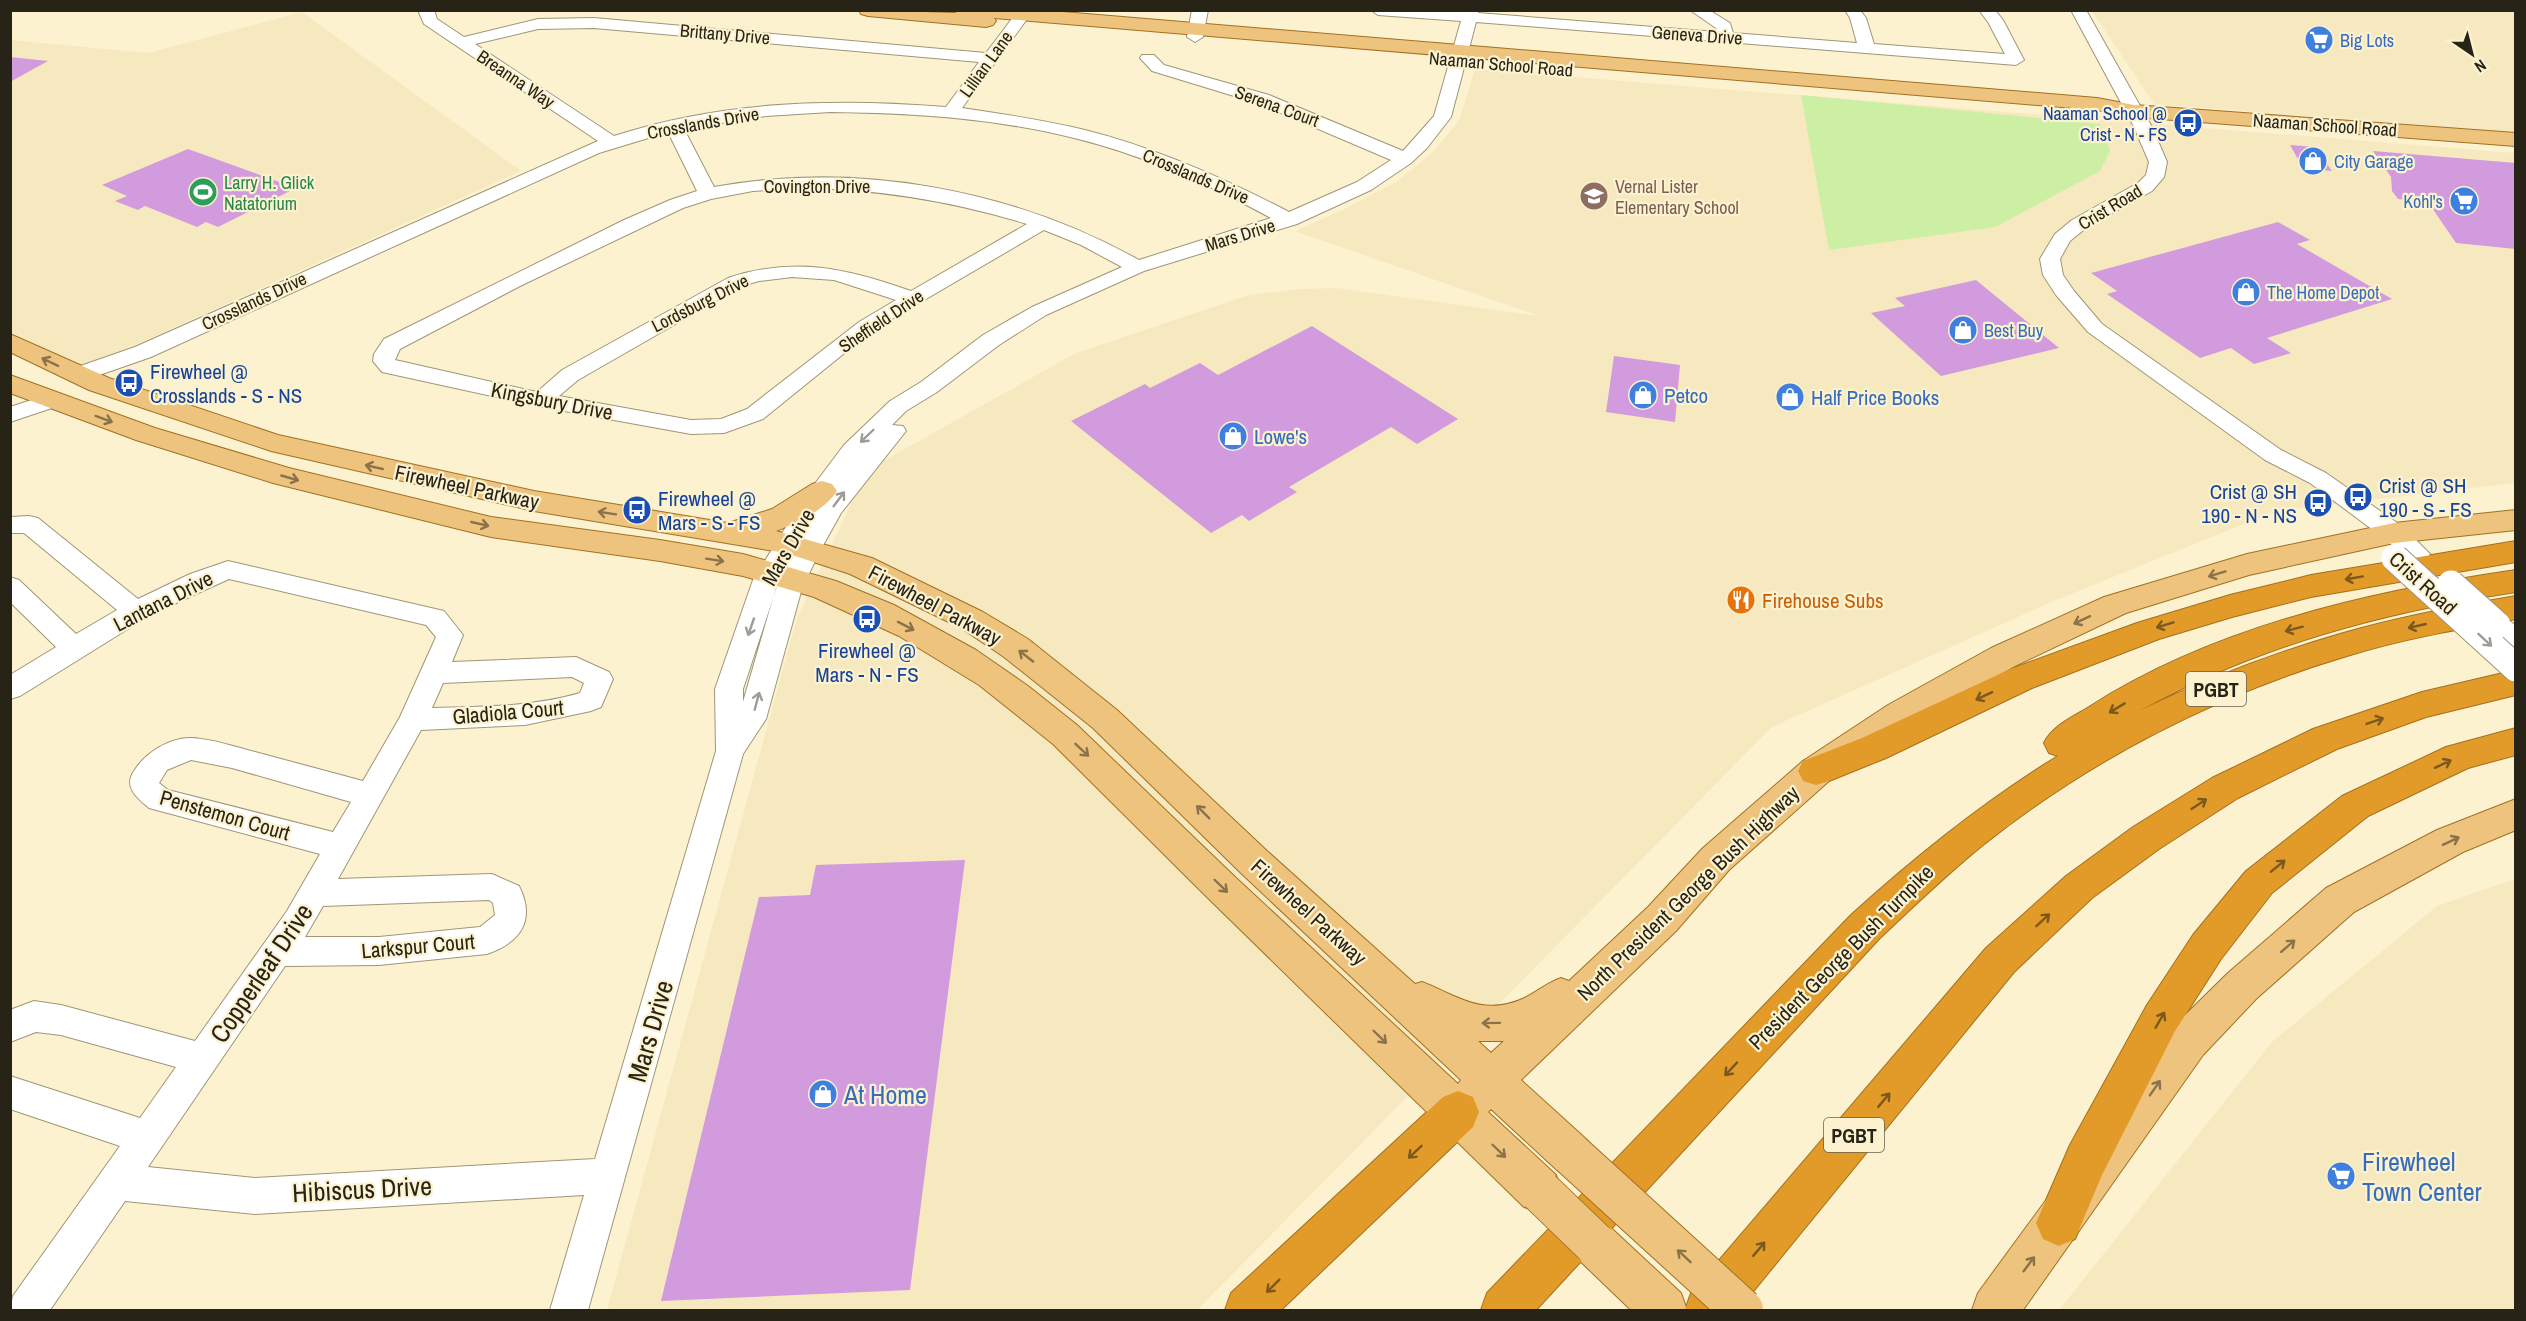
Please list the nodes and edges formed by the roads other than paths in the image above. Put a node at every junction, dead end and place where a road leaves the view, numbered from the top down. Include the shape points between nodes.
1 (426, 10) edge
2 (868, 10) edge
3 (964, 10) edge
4 (1378, 10) edge
5 (1697, 10) edge
6 (1852, 10) edge
7 (1986, 10) edge
8 (2078, 10) edge
9 (1470, 14) edge
10 (1019, 19) junction
11 (1198, 26) edge
12 (1725, 38) junction
13 (461, 42) junction
14 (1867, 48) junction
15 (1460, 56) junction
16 (990, 58) junction
17 (1148, 58) dead end
18 (2134, 111) junction
19 (950, 113) junction
20 (674, 126) junction
21 (2516, 140) edge
22 (612, 143) junction
23 (1405, 159) junction
24 (708, 194) junction
25 (1290, 220) junction
26 (1044, 223) junction
27 (1137, 267) junction
28 (911, 298) junction
29 (10, 342) edge
30 (384, 361) joint
31 (88, 380) junction
32 (929, 387) junction
33 (22, 400) edge
34 (542, 400) junction
35 (724, 426) joint
36 (822, 491) junction
37 (2516, 520) edge
38 (10, 525) edge
39 (721, 532) junction
40 (798, 546) junction
41 (2394, 546) junction
42 (2516, 551) edge
43 (782, 575) junction
44 (2516, 581) edge
45 (10, 586) edge
46 (2516, 607) edge
47 (136, 612) junction
48 (435, 618) joint
49 (2516, 642) edge
50 (75, 649) junction
51 (2516, 668) edge
52 (434, 673) junction
53 (2516, 682) edge
54 (10, 690) edge
55 (1055, 701) junction
56 (413, 720) junction
57 (2516, 741) edge
58 (1816, 771) junction
59 (370, 795) junction
60 (2516, 814) edge
61 (341, 847) junction
62 (1950, 849) junction
63 (315, 893) junction
64 (1662, 919) junction
65 (278, 952) junction
66 (1379, 975) junction
67 (10, 1027) edge
68 (203, 1059) junction
69 (1493, 1080) junction
70 (10, 1092) edge
71 (1458, 1112) junction
72 (148, 1138) junction
73 (608, 1176) junction
74 (117, 1182) junction
75 (2060, 1223) junction
76 (27, 1311) edge
77 (569, 1311) edge
78 (1248, 1311) edge
79 (1504, 1311) edge
80 (1664, 1311) edge
81 (1708, 1311) edge
82 (1742, 1311) edge
83 (1995, 1311) edge

1 - 13 street, Breanna Way via 430,21
2 - 10 main road, Naaman School Road
3 - 10 main road, Naaman School Road
4 - 9 street, Geneva Drive
5 - 12 street via 1724,26
6 - 14 street
7 - 14 street, Geneva Drive via 2016,60
8 - 18 street, Crist Road
9 - 12 street, Geneva Drive
9 - 15 street, Mars Drive
10 - 11 main road, Naaman School Road
10 - 16 street, Lillian Lane
11 - 15 main road, Naaman School Road
12 - 14 street, Geneva Drive
13 - 16 street, Brittany Drive via 538,24 594,22
13 - 22 street, Breanna Way
15 - 18 main road, Naaman School Road via 2096,114
15 - 23 street, Mars Drive via 1442,117
16 - 19 street, Lillian Lane
17 - 23 street, Serena Court via 1158,68 1263,99
18 - 21 main road, Naaman School Road
18 - 41 street, Crist Road via 2158,162 2155,177 2062,238 2050,259 2053,275 2095,328 2273,455 2299,485
19 - 20 street, Crosslands Drive via 794,108
19 - 25 street, Crosslands Drive via 1069,131 1137,150 1223,185
20 - 22 street, Crosslands Drive
20 - 24 street
22 - 31 street, Crosslands Drive via 444,214
23 - 25 street, Mars Drive via 1364,186
24 - 26 street, Covington Drive via 772,183 866,185 980,202
24 - 30 street, Covington Drive via 649,215 392,344
25 - 27 street, Mars Drive
26 - 27 street, Covington Drive
26 - 28 street, Sheffield Drive
27 - 32 street, Mars Drive via 1039,311 991,340
28 - 34 street, Lordsburg Drive via 834,274 792,271 756,275 735,282 570,375
28 - 35 street, Sheffield Drive via 866,326 755,414
31 -> 29 main road, Firewheel Parkway
30 - 34 street, Kingsbury Drive via 390,367
39 -> 31 main road, Firewheel Parkway via 534,501 349,461 271,442
32 -> 36 street, Mars Drive via 898,406 860,443
40 -> 32 street, Mars Drive via 915,409
33 -> 43 main road, Firewheel Parkway via 319,486 487,526 691,556
34 - 35 street, Kingsbury Drive via 691,427
36 - 39 main road via 776,521
36 - 40 street, Mars Drive
37 - 41 main road, North President George Bush Highway
38 - 47 street via 29,524
39 - 40 main road, Firewheel Parkway
40 - 43 street, Mars Drive
55 -> 40 main road, Firewheel Parkway via 1016,648 972,620 861,566
41 - 49 street, Crist Road, bridge
41 -> 51 street, Crist Road, bridge
41 -> 58 main road, North President George Bush Highway via 2247,565 2115,605 2003,657 1900,714
42 -> 58 highway via 2311,586 2148,631 2020,679
43 -> 55 main road, Firewheel Parkway via 867,607
43 - 73 street, Mars Drive via 766,580 729,689 730,751
44 -> 62 highway via 2399,602 2273,635 2151,688 2067,739 1984,799
45 - 50 street
46 -> 62 highway, President George Bush Turnpike / PGBT via 2341,645 2196,697 2127,730 2059,770
47 - 48 street, Lantana Drive via 197,580 228,570
47 - 50 street, Lantana Drive
48 - 52 street, Copperleaf Drive via 450,635
50 - 54 street, Lantana Drive
52 - 56 street, Copperleaf Drive
52 - 56 street, Gladiola Court via 576,667 599,679 591,700 563,710
81 -> 53 highway, PGBT via 2000,960 2079,887 2225,788 2325,739 2422,705
66 -> 55 main road, Firewheel Parkway via 1105,719
55 -> 71 main road, Firewheel Parkway via 1130,795
56 - 59 street, Copperleaf Drive
75 -> 57 highway via 2086,1161 2161,1018 2207,947 2259,882 2355,806 2458,757
58 - 64 main road, North President George Bush Highway via 1716,859
59 - 61 street, Copperleaf Drive
59 - 61 street, Penstemon Court via 191,749 158,762 144,779 145,788 159,800
75 -> 60 main road via 2188,1041 2242,986 2340,900 2450,841
61 - 63 street, Copperleaf Drive
62 -> 79 highway, President George Bush Turnpike / PGBT via 1865,927
63 - 65 street, Copperleaf Drive
63 - 65 street, Larkspur Court via 492,887 508,895 511,921 487,940 379,951
64 -> 66 main road via 1628,937 1547,1008 1515,1022 1479,1023 1449,1017 1402,985
64 - 69 main road, North President George Bush Highway
65 - 68 street, Copperleaf Drive
66 - 69 main road, Firewheel Parkway
67 - 68 street via 34,1016 61,1020
68 - 72 street, Copperleaf Drive
69 - 71 main road, North President George Bush Highway
82 -> 69 main road, Firewheel Parkway, bridge
70 - 72 street
71 -> 78 highway
71 -> 80 main road, Firewheel Parkway, bridge
72 - 74 street, Copperleaf Drive
73 - 74 street, Hibiscus Drive via 255,1196
73 - 77 street, Mars Drive
74 - 76 street, Copperleaf Drive
83 -> 75 main road

